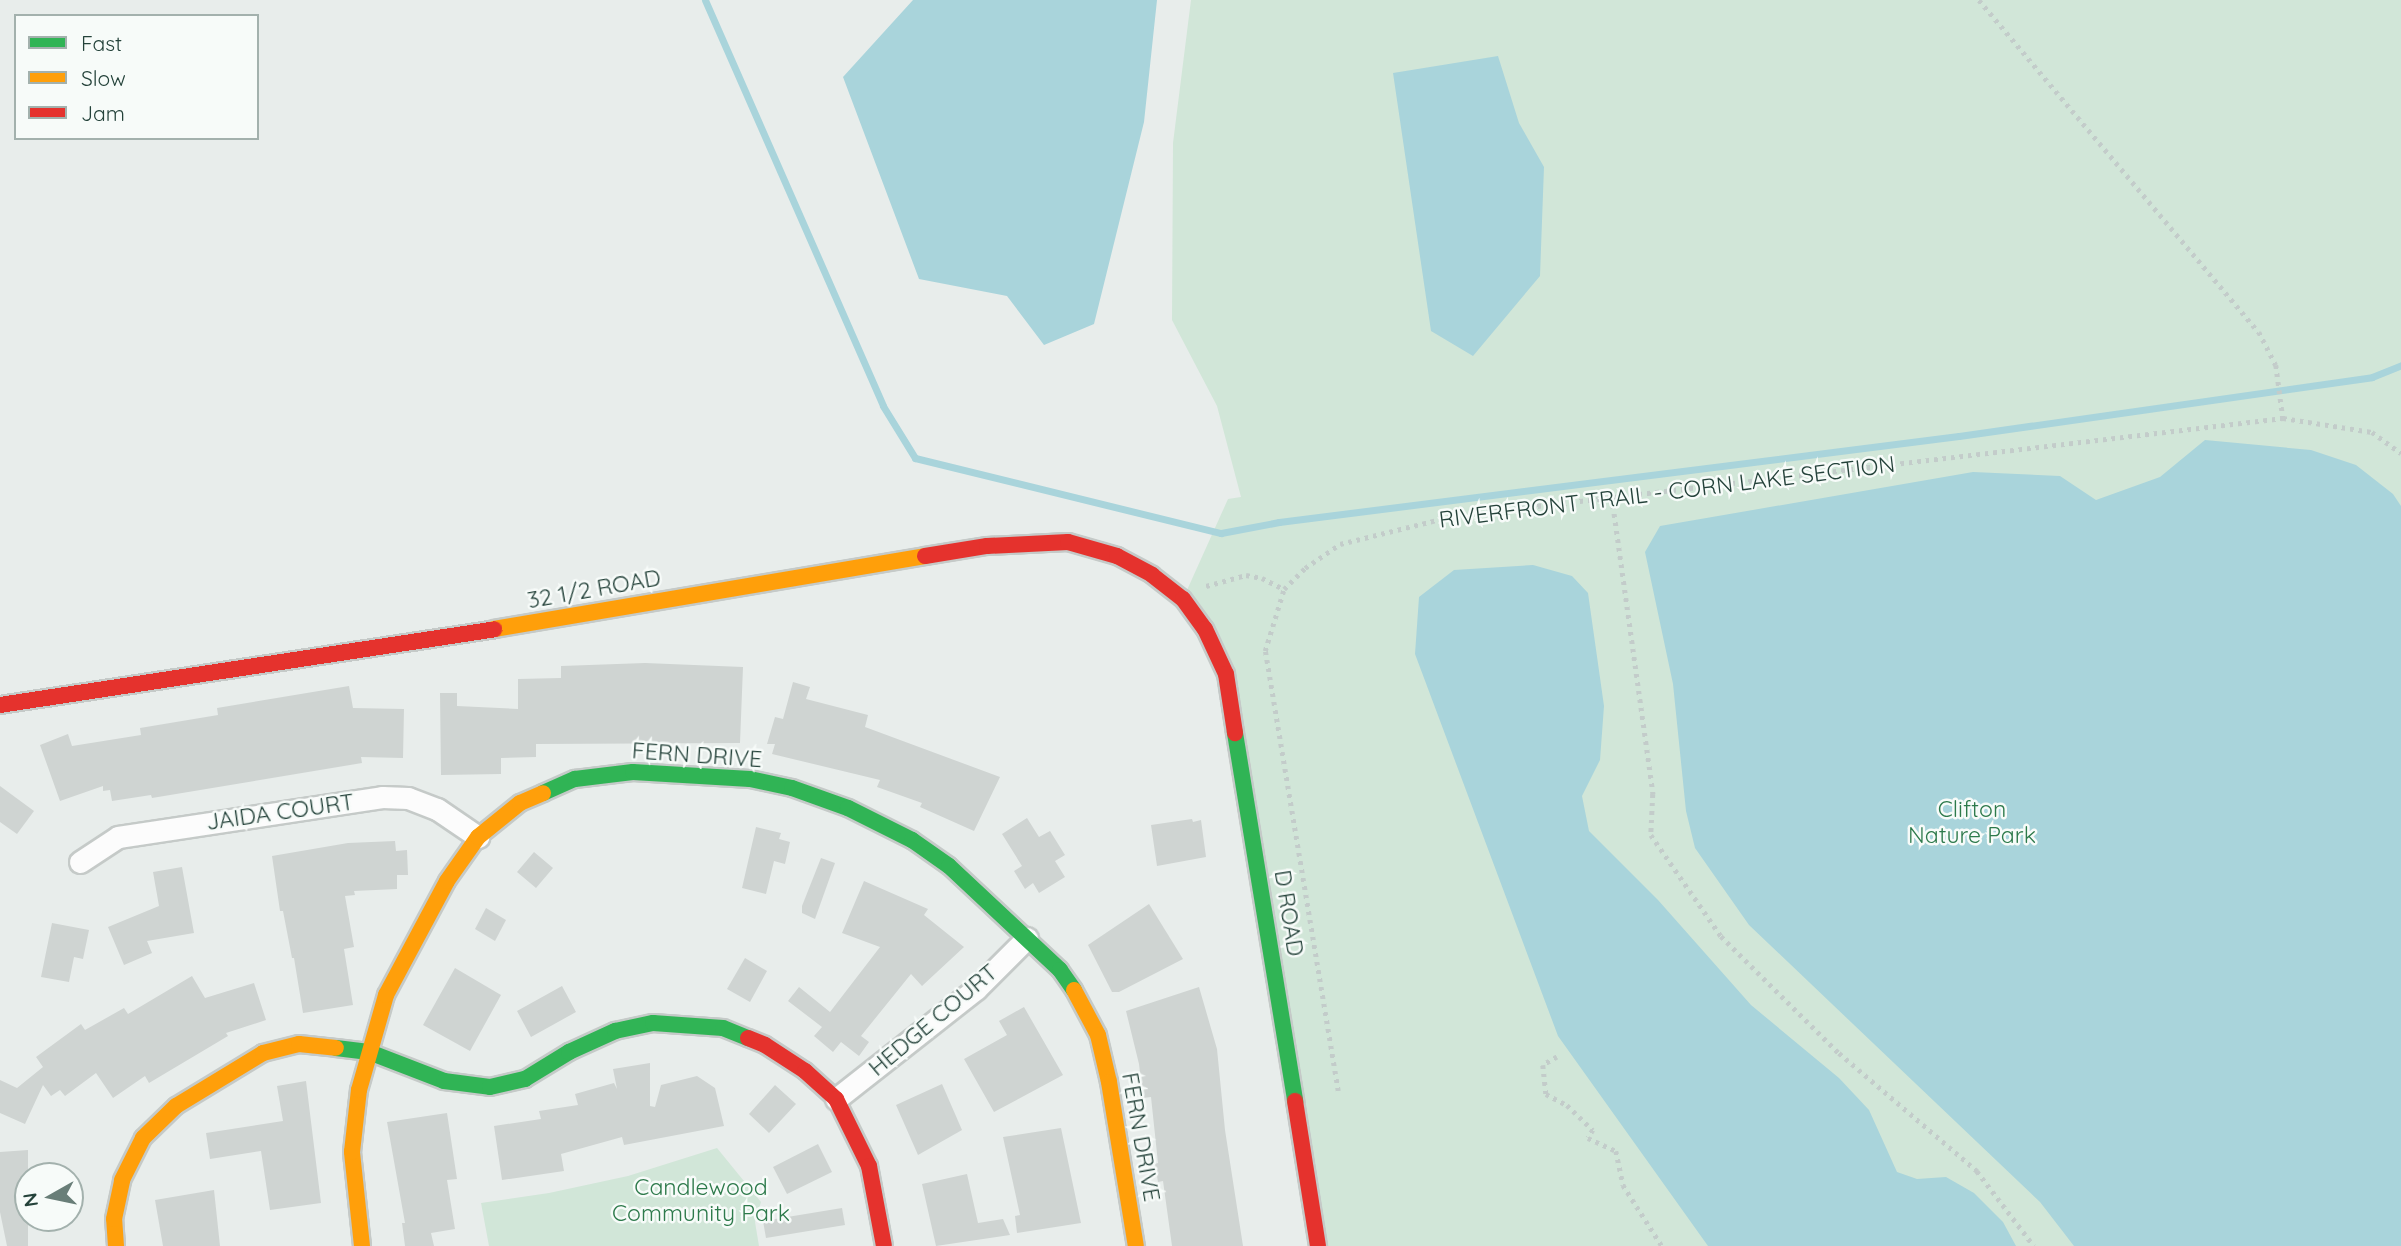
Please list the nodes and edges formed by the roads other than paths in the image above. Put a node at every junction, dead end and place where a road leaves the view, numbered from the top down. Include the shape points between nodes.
1 (1183, 599) joint
2 (0, 705) edge
3 (478, 837) junction
4 (80, 862) dead end
5 (1027, 938) junction
6 (369, 1052) junction
7 (836, 1099) junction
8 (116, 1246) edge
9 (362, 1246) edge
10 (884, 1246) edge
11 (1136, 1246) edge
12 (1318, 1246) edge

1 - 2 street, 32 1/2 ROAD via 1117,556 1068,542 1027,542
1 - 12 street, D ROAD via 1205,629 1226,674
3 - 4 street, JAIDA COURT via 437,809 408,798 382,797 118,838
3 - 5 street, FERN DRIVE via 520,803 575,779 633,772 750,779 848,808 912,840 949,866
3 - 6 street, FERN DRIVE via 447,881 386,995
5 - 7 street, HEDGE COURT via 976,989
5 - 11 street, FERN DRIVE via 1060,970 1098,1035
6 - 7 street via 444,1081 490,1087 525,1079 615,1031 653,1023 686,1023 723,1028 765,1045 805,1071
6 - 8 street via 311,1044 275,1049 176,1105 151,1129 131,1158 117,1202
6 - 9 street, FERN DRIVE via 352,1152
7 - 10 street via 869,1166

